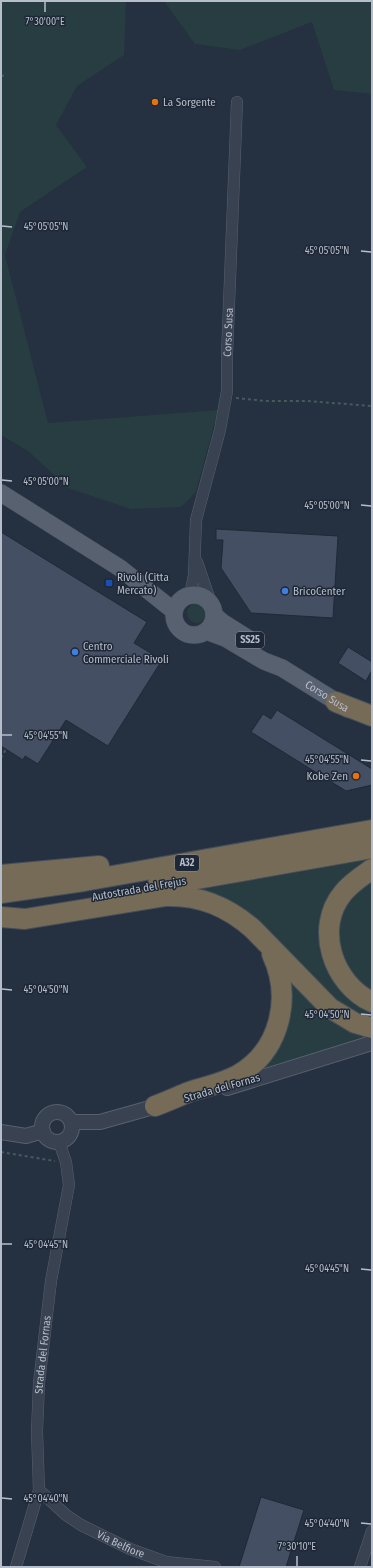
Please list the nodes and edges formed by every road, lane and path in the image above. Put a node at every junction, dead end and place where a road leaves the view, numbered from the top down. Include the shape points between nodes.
1 (7, 75) dead end
2 (1, 76) edge
3 (237, 102) dead end
4 (226, 399) junction
5 (372, 406) edge
6 (1, 494) edge
7 (195, 559) junction
8 (182, 602) junction
9 (212, 609) junction
10 (206, 632) junction
11 (282, 668) junction
12 (336, 702) joint
13 (371, 722) edge
14 (6, 749) dead end
15 (1, 758) edge
16 (372, 830) edge
17 (372, 848) edge
18 (204, 860) junction
19 (372, 869) edge
20 (1, 875) edge
21 (1, 893) edge
22 (1, 914) edge
23 (1, 917) edge
24 (268, 945) junction
25 (372, 1002) edge
26 (372, 1028) edge
27 (372, 1043) edge
28 (155, 1106) junction
29 (71, 1122) junction
30 (1, 1132) edge
31 (42, 1132) junction
32 (59, 1142) junction
33 (1, 1152) edge
34 (66, 1162) junction
35 (39, 1490) junction
36 (372, 1531) edge
37 (16, 1567) edge
38 (215, 1567) edge
39 (360, 1567) edge

1 - 2 path
3 - 4 street, Corso Susa
4 - 5 path via 237,397 266,401
4 - 7 street, Corso Susa via 196,520
6 - 8 main road, SS25 via 120,568
7 - 8 street, Corso Susa
7 - 9 street, Corso Susa
8 - 9 main road, SS25 via 202,596
8 - 10 main road, SS25 via 176,623 183,632 194,635
9 - 10 main road via 213,622
9 - 11 main road, Corso Susa / SS25 via 222,622 269,652
10 - 11 main road, Corso Susa / SS25 via 224,638 264,661
11 - 12 main road, Corso Susa / SS25
12 - 13 highway
14 - 15 path
16 - 18 highway, Autostrada del Frejus / A32
17 - 22 highway, Autostrada del Frejus / A32
18 - 20 highway via 162,857 101,866
18 - 21 highway, Autostrada del Frejus / A32
19 - 25 highway via 343,893 330,923 329,940 340,974 350,988
23 - 24 highway via 25,919 120,902 182,895 226,908
24 - 26 highway via 330,1008 355,1023
24 - 28 highway via 278,965 283,993 279,1024 264,1051 238,1074
27 - 28 street, Strada del Fornas via 216,1091
28 - 29 street, Strada del Fornas via 100,1122
29 - 31 street via 60,1112 50,1114 43,1121
29 - 32 street via 68,1137
30 - 31 street via 26,1136
31 - 32 street via 51,1141
32 - 34 street, Strada del Fornas
33 - 34 path
34 - 35 street, Strada del Fornas via 68,1185 50,1281 39,1383 36,1439
35 - 37 street, Strada del Fornas
35 - 38 street, Via Belfiore via 81,1525 130,1549 166,1562
36 - 39 street

